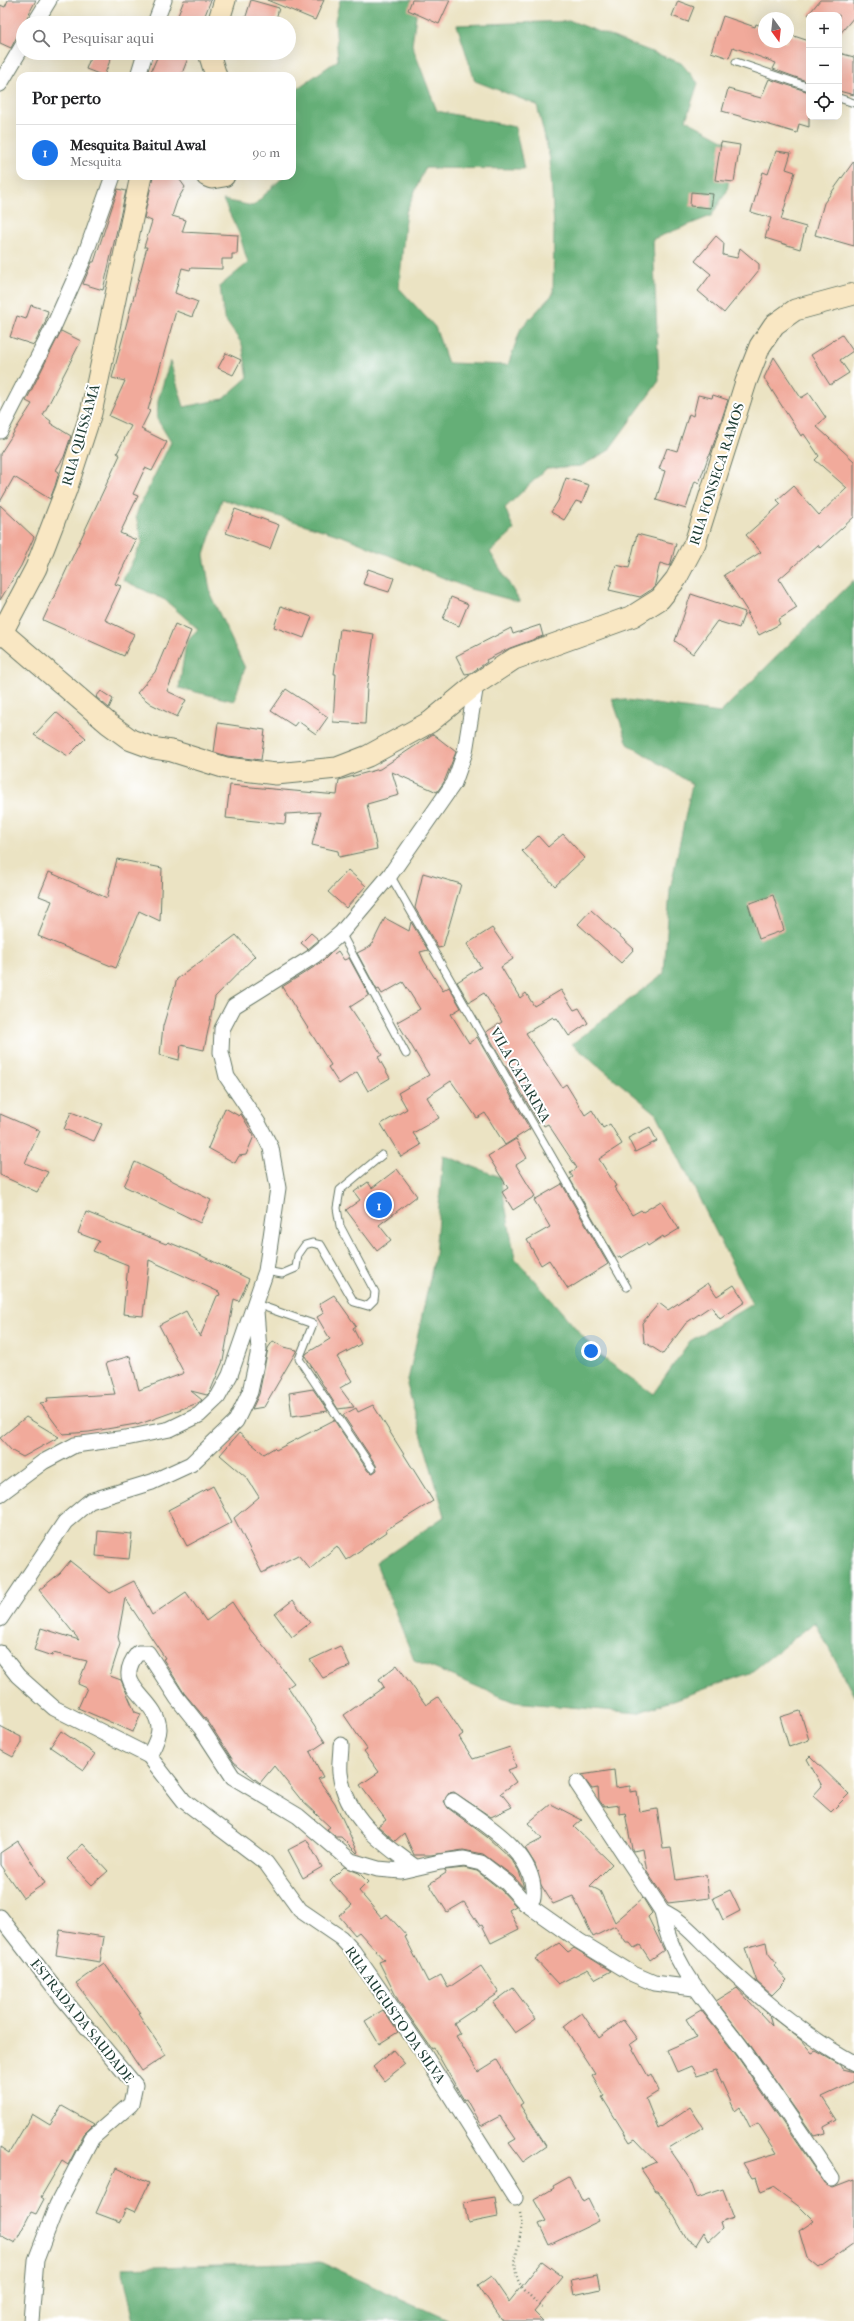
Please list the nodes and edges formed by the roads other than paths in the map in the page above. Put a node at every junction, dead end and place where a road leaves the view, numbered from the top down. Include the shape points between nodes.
1 (49, 0) edge
2 (164, 0) edge
3 (225, 0) edge
4 (39, 16) edge
5 (158, 16) edge
6 (220, 16) edge
7 (16, 56) edge
8 (143, 60) edge
9 (211, 60) edge
10 (736, 62) dead end
11 (139, 72) edge
12 (215, 72) edge
13 (0, 84) edge
14 (806, 86) edge
15 (842, 99) edge
16 (854, 103) edge
17 (112, 180) edge
18 (140, 180) edge
19 (854, 294) edge
20 (0, 432) edge
21 (1, 635) edge
22 (476, 684) junction
23 (390, 875) junction
24 (341, 933) junction
25 (406, 1054) dead end
26 (382, 1154) dead end
27 (266, 1271) junction
28 (628, 1287) dead end
29 (256, 1304) junction
30 (372, 1468) dead end
31 (0, 1494) edge
32 (0, 1619) edge
33 (0, 1653) edge
34 (341, 1745) dead end
35 (149, 1756) junction
36 (577, 1783) dead end
37 (453, 1801) dead end
38 (415, 1867) junction
39 (525, 1903) junction
40 (662, 1911) junction
41 (0, 1917) edge
42 (694, 1988) junction
43 (854, 2063) edge
44 (832, 2179) dead end
45 (515, 2198) road end
46 (31, 2321) edge

1 - 4 street
2 - 5 street
3 - 6 street
7 - 13 street
8 - 11 street
9 - 12 street
10 - 14 lane
15 - 16 lane
17 - 20 street via 84,258 52,330
18 - 21 street, RUA QUISSAMÃ via 91,413 66,490 36,568
19 - 22 street, RUA FONSECA RAMOS via 795,310 774,325 760,346 746,382 695,544 676,579 660,599 633,616 514,659
21 - 22 street, RUA FONSECA RAMOS via 131,740 226,768 276,774 337,768 368,756 430,722
22 - 23 street via 465,752 454,783
23 - 24 street
23 - 28 lane, VILA CATARINA
24 - 25 lane
24 - 27 street via 314,956 234,1006 222,1030 221,1052 227,1077 258,1123 271,1148 278,1188
26 - 27 lane via 340,1190 337,1208 340,1226 375,1292 371,1304 368,1306 354,1302 321,1245 305,1245 298,1255 296,1268 282,1274
27 - 29 street
29 - 30 lane via 313,1324 299,1359
29 - 31 street via 230,1375 218,1397 199,1415 170,1429 75,1445 43,1462
29 - 32 street via 259,1350 250,1392 236,1421 191,1464 152,1482 90,1501 65,1522
33 - 35 street via 18,1676 54,1708
34 - 38 street via 340,1774 348,1800 364,1826
35 - 38 street via 159,1729 154,1714 127,1672 129,1663 138,1653 148,1653 233,1778 298,1816 351,1861 378,1869 401,1871
35 - 45 street, RUA AUGUSTO DA SILVA via 184,1801 266,1862 300,1910 341,1938 353,1951 424,2054
36 - 40 street
37 - 39 street via 498,1832 526,1867 534,1887 533,1898
38 - 39 street via 464,1859 481,1862 507,1883
39 - 42 street via 632,1974 654,1983
40 - 42 street via 672,1948
40 - 43 street via 676,1917 719,1959 815,2041
41 - 46 street, ESTRADA DA SAUDADE via 135,2085 131,2104 92,2138 57,2205 36,2260
42 - 44 street via 736,2041

